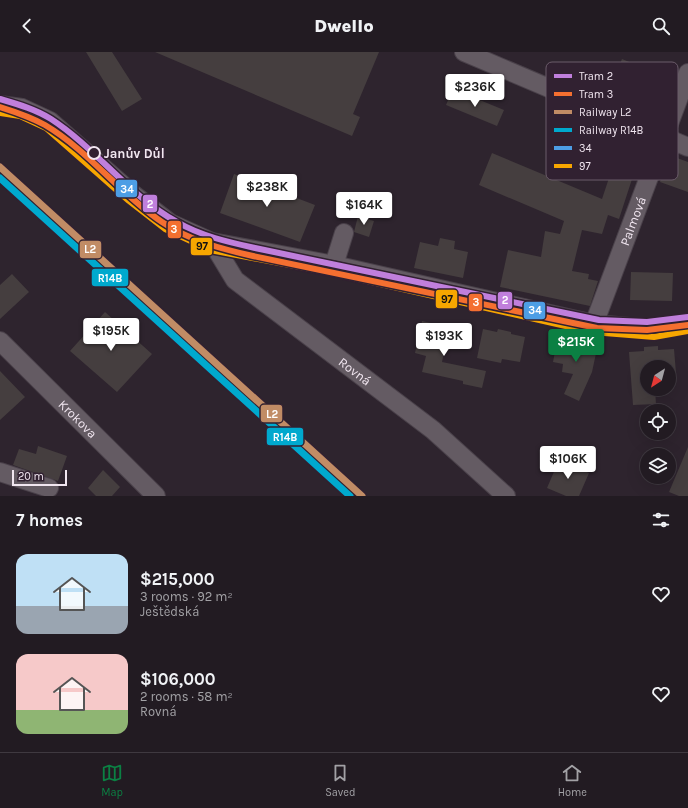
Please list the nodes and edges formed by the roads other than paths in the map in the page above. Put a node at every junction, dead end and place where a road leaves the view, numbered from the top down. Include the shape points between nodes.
1 (464, 52) edge
2 (688, 73) edge
3 (546, 87) edge
4 (678, 99) edge
5 (0, 105) edge
6 (678, 143) edge
7 (688, 147) edge
8 (647, 180) edge
9 (344, 233) dead end
10 (212, 242) junction
11 (334, 265) junction
12 (688, 323) edge
13 (594, 324) junction
14 (0, 341) edge
15 (0, 472) edge
16 (50, 488) dead end
17 (156, 496) edge
18 (506, 496) edge

1 - 3 street
2 - 4 street, Palmová
5 - 10 street via 22,108 50,120 134,195 170,223
6 - 7 street
8 - 13 street, Palmová
9 - 11 street
10 - 11 street
10 - 18 street, Rovná via 235,280 433,430
11 - 13 street
12 - 13 street via 654,329
14 - 17 street, Krokova
15 - 16 street

